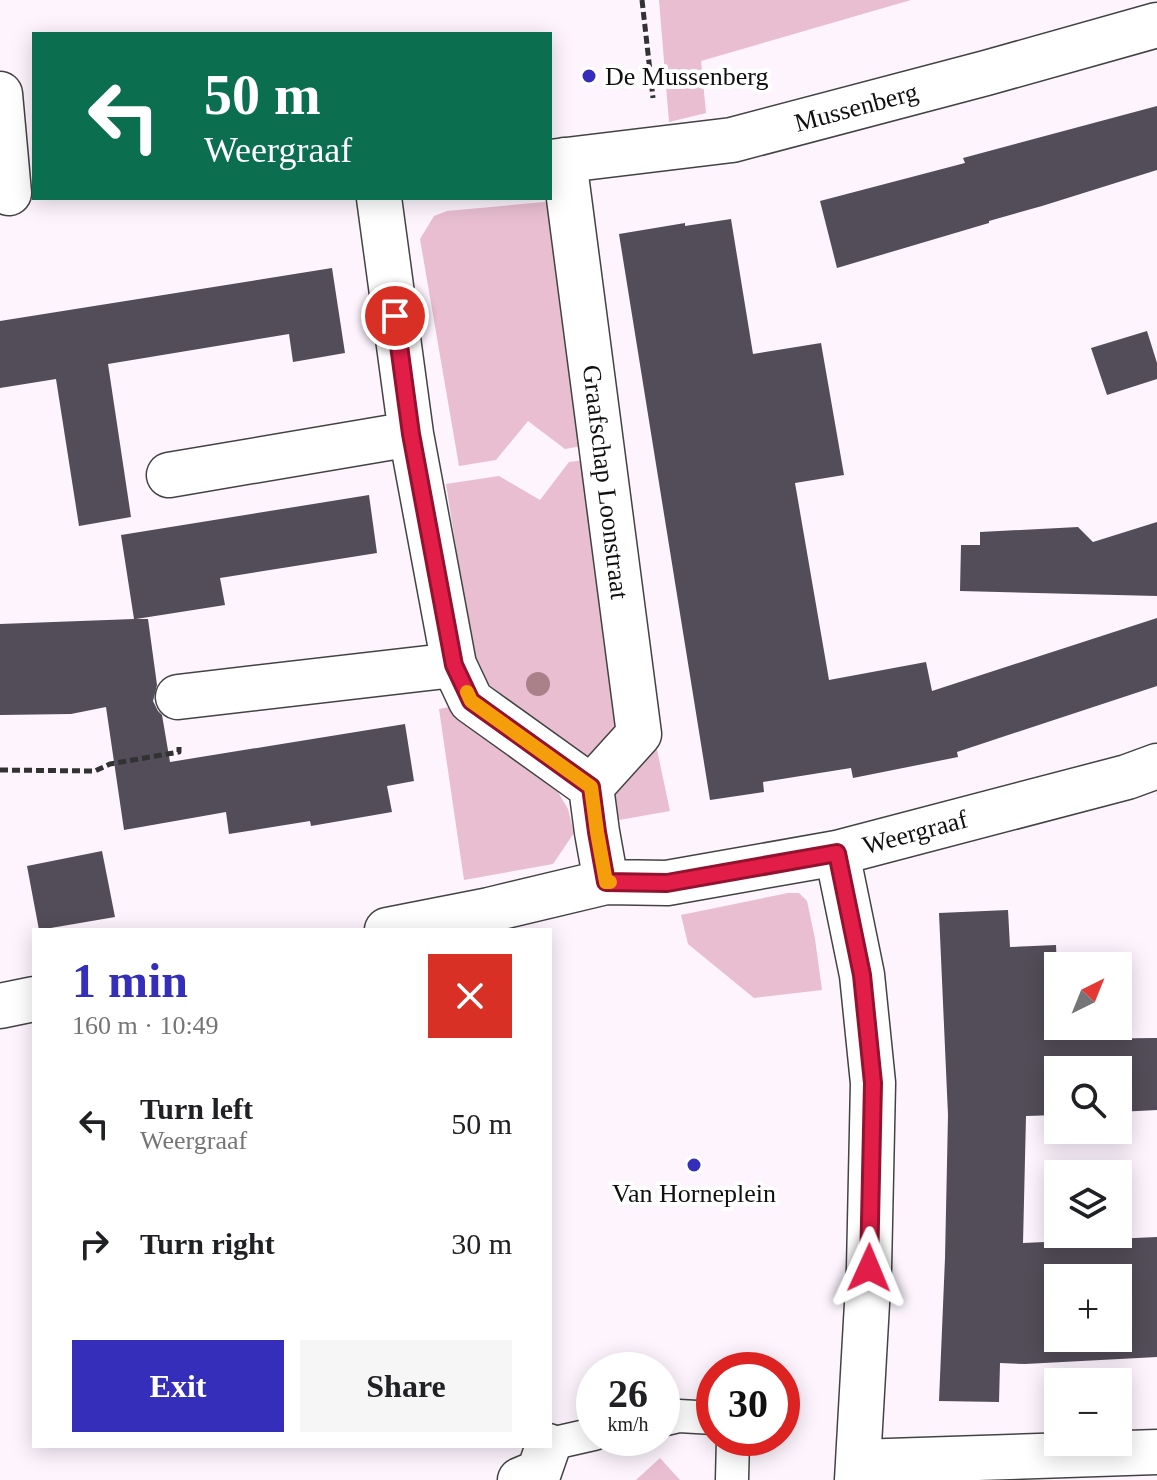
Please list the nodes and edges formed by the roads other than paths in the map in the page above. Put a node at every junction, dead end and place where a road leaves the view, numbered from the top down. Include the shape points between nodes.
1 (1157, 25) edge
2 (0, 94) edge
3 (557, 161) edge
4 (14, 193) edge
5 (379, 200) edge
6 (411, 434) junction
7 (169, 475) dead end
8 (454, 665) junction
9 (178, 697) road end
10 (1157, 766) edge
11 (591, 787) junction
12 (837, 853) junction
13 (606, 882) junction
14 (490, 920) edge
15 (408, 928) edge
16 (32, 999) edge
17 (0, 1006) edge
18 (576, 1438) edge
19 (552, 1442) edge
20 (547, 1448) edge
21 (1157, 1452) edge
22 (733, 1456) edge
23 (858, 1471) edge
24 (520, 1480) edge
25 (732, 1480) edge

1 - 3 street, Mussenberg via 732,140
2 - 4 street
3 - 11 street, Graafschap Loonstraat via 639,734
5 - 6 street
6 - 7 street
6 - 8 street
8 - 9 street
8 - 11 street via 471,701
10 - 12 street, Weergraaf
11 - 13 street
12 - 13 street, Weergraaf via 667,883
12 - 23 street via 862,975 873,1083
13 - 14 street, Weergraaf
14 - 15 street, Weergraaf
16 - 17 street
18 - 19 lane
20 - 24 street via 539,1472
21 - 23 street
22 - 25 lane

